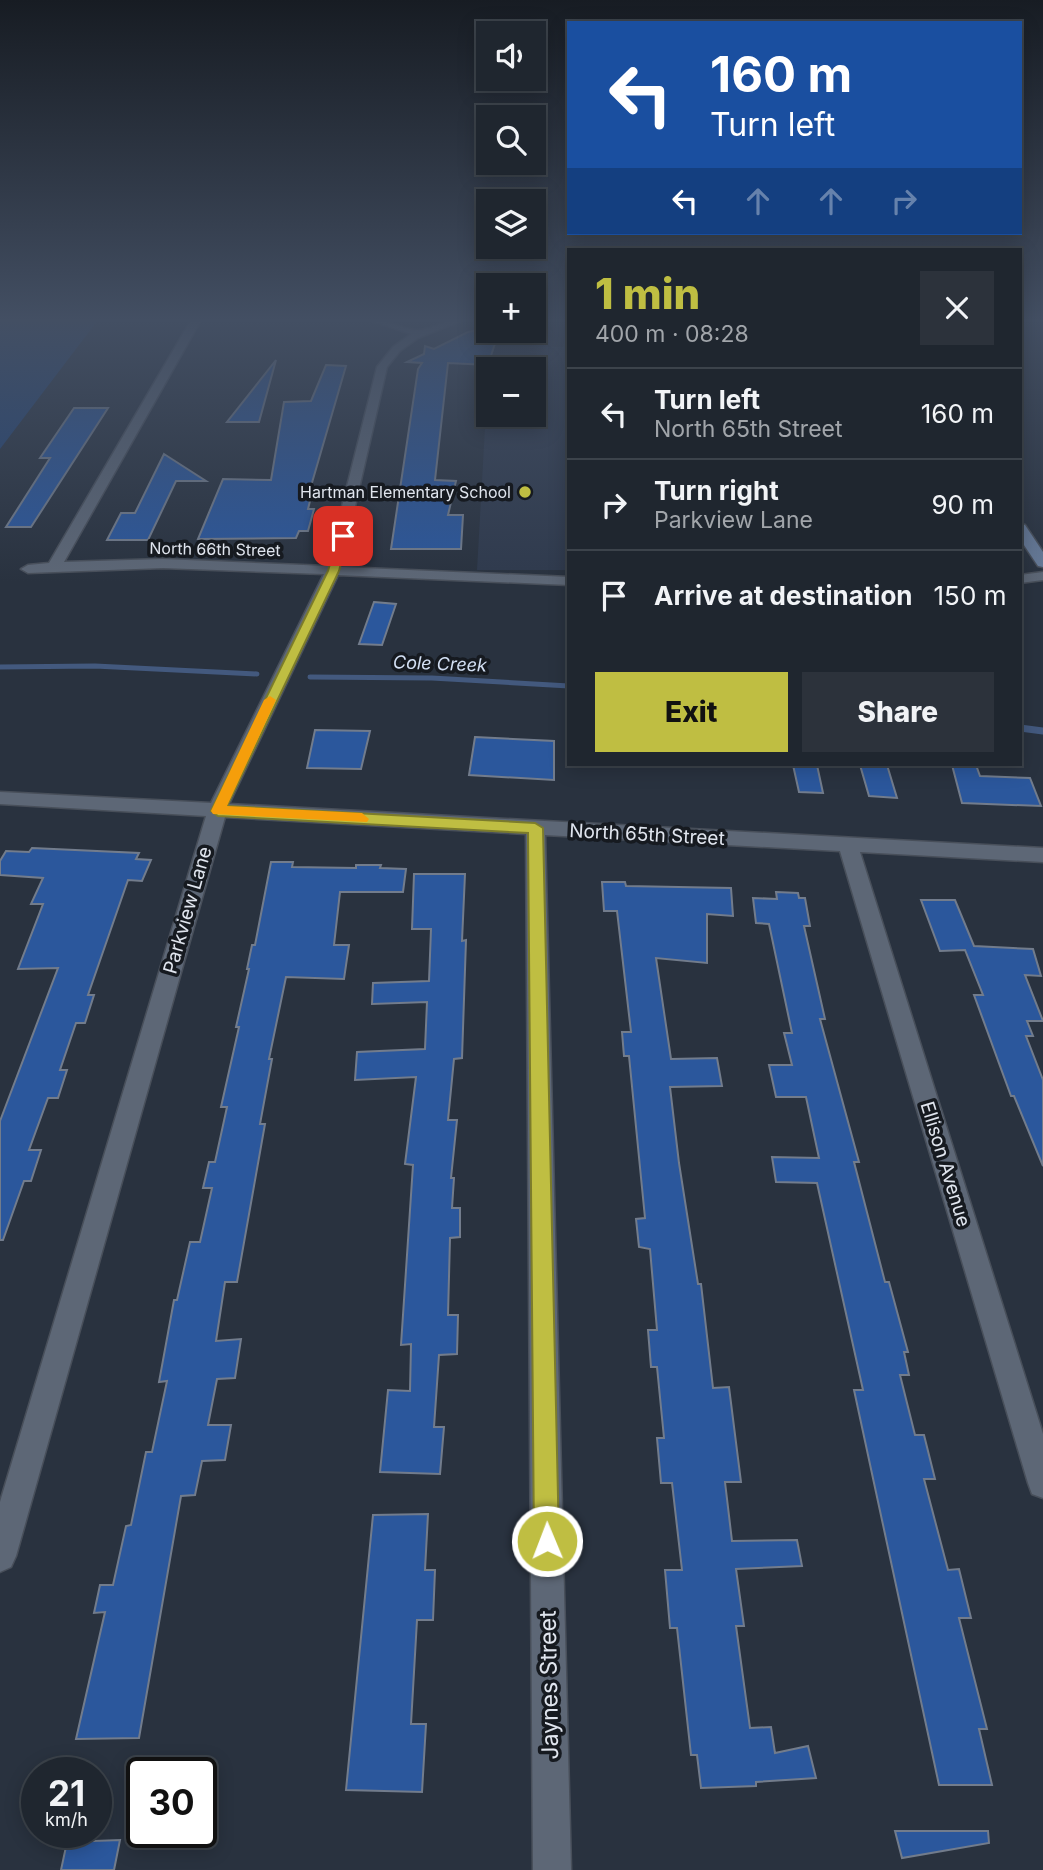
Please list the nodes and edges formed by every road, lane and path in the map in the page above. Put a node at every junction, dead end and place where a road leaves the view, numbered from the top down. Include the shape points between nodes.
1 (146, 407) edge
2 (372, 407) edge
3 (1022, 531) edge
4 (1043, 563) edge
5 (55, 566) junction
6 (28, 569) dead end
7 (333, 571) junction
8 (1043, 576) edge
9 (1022, 579) edge
10 (567, 581) edge
11 (0, 798) edge
12 (218, 811) junction
13 (535, 828) junction
14 (848, 845) junction
15 (1043, 855) edge
16 (1043, 1483) edge
17 (0, 1556) edge
18 (552, 1870) edge

1 - 5 street
2 - 7 street, Parkview Lane
3 - 4 main road
5 - 6 street, North 66th Street
5 - 7 street, North 66th Street via 204,564
7 - 10 street, North 66th Street
7 - 12 street, Parkview Lane
8 - 9 street
11 - 12 street, North 65th Street
12 - 13 street, North 65th Street
12 - 17 street, Parkview Lane
13 - 14 street, North 65th Street
13 - 18 street, Jaynes Street
14 - 15 street, North 65th Street
14 - 16 street, Ellison Avenue

